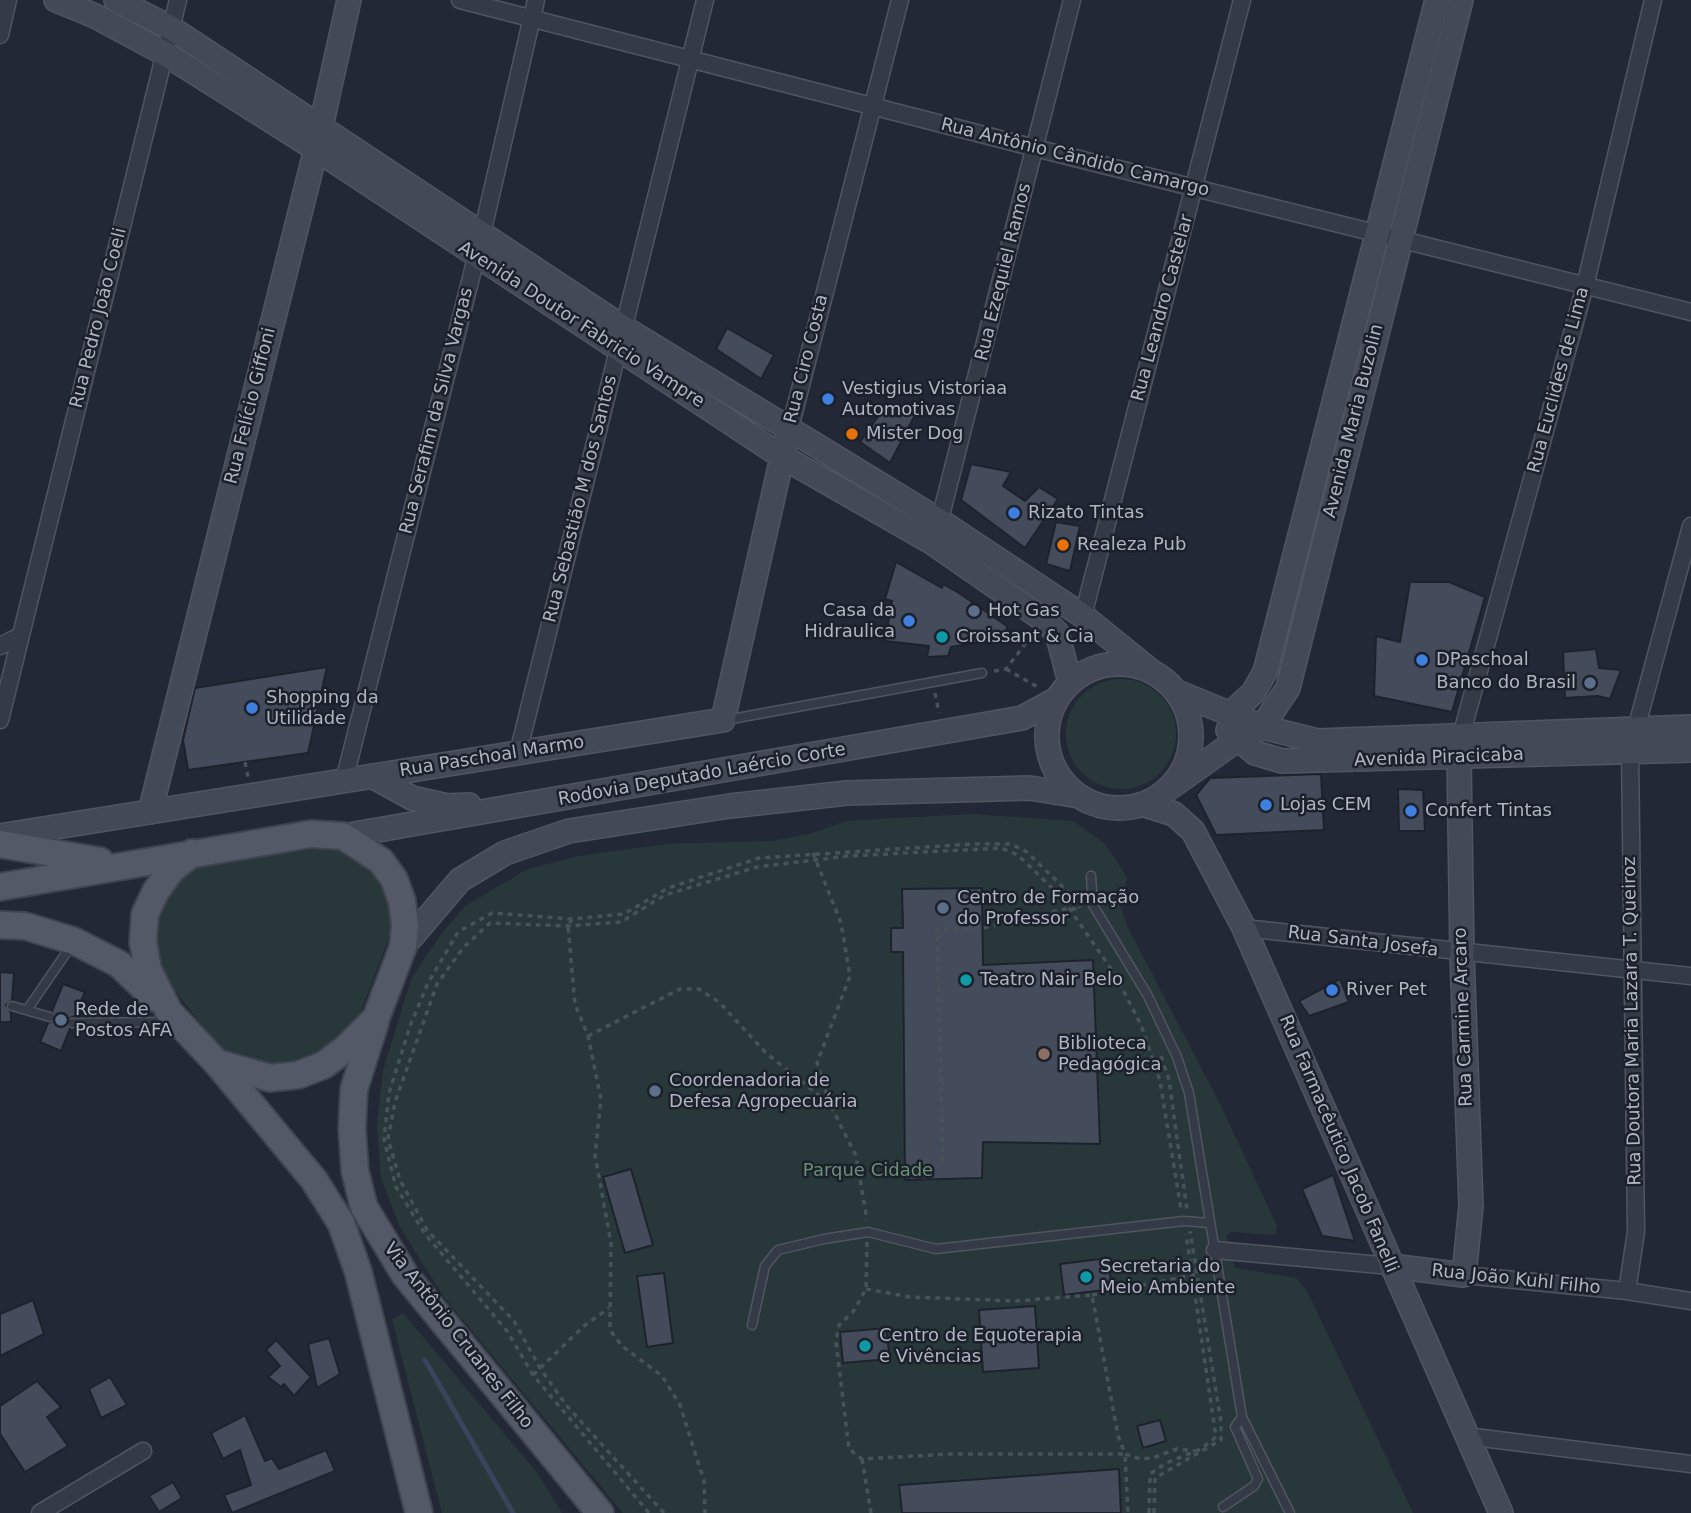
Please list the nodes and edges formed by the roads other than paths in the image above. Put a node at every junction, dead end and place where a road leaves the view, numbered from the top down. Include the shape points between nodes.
1 (8, 0) edge
2 (56, 0) edge
3 (116, 0) edge
4 (178, 0) edge
5 (349, 0) edge
6 (460, 0) edge
7 (536, 0) edge
8 (705, 0) edge
9 (900, 0) edge
10 (1072, 0) edge
11 (1242, 0) edge
12 (1437, 0) edge
13 (1461, 0) edge
14 (1653, 0) edge
15 (531, 18) junction
16 (171, 28) junction
17 (0, 35) edge
18 (164, 53) junction
19 (690, 60) junction
20 (873, 105) junction
21 (321, 126) junction
22 (1035, 148) junction
23 (316, 149) junction
24 (1194, 189) junction
25 (1389, 237) junction
26 (479, 245) junction
27 (1585, 286) junction
28 (1691, 312) edge
29 (621, 340) junction
30 (789, 432) junction
31 (781, 456) junction
32 (940, 521) junction
33 (1691, 526) edge
34 (933, 543) junction
35 (1083, 616) junction
36 (20, 636) junction
37 (0, 646) edge
38 (1151, 671) junction
39 (982, 673) road end
40 (1064, 691) junction
41 (1177, 692) junction
42 (1208, 706) junction
43 (1231, 713) junction
44 (0, 720) edge
45 (723, 720) junction
46 (1262, 727) junction
47 (1691, 727) edge
48 (1637, 728) junction
49 (1237, 740) junction
50 (1460, 747) junction
51 (1691, 750) edge
52 (1630, 751) junction
53 (518, 753) junction
54 (372, 776) junction
55 (344, 781) junction
56 (1168, 789) junction
57 (1079, 796) junction
58 (556, 801) junction
59 (1142, 804) junction
60 (150, 812) junction
61 (0, 836) edge
62 (343, 836) junction
63 (0, 844) edge
64 (192, 853) junction
65 (130, 864) junction
66 (1091, 876) dead end
67 (0, 887) edge
68 (0, 925) edge
69 (1244, 928) junction
70 (74, 942) junction
71 (403, 947) junction
72 (1462, 954) junction
73 (1632, 971) junction
74 (1691, 976) edge
75 (12, 1006) dead end
76 (27, 1010) junction
77 (50, 1017) dead end
78 (174, 1017) junction
79 (376, 1018) junction
80 (72, 1023) dead end
81 (217, 1063) junction
82 (1209, 1223) junction
83 (1215, 1250) junction
84 (1391, 1266) junction
85 (1464, 1275) junction
86 (1627, 1291) junction
87 (1691, 1301) edge
88 (752, 1325) dead end
89 (1242, 1417) junction
90 (1466, 1436) junction
91 (143, 1451) dead end
92 (1691, 1464) edge
93 (1223, 1507) dead end
94 (40, 1513) edge
95 (419, 1513) edge
96 (600, 1513) edge
97 (1290, 1513) edge
98 (1501, 1513) edge

1 - 17 street
2 - 18 main road, Avenida Doutor Fabricio Vampre
3 - 16 main road, Avenida Doutor Fabricio Vampre
4 - 16 street, Rua Pedro João Coeli
5 - 21 main road, Rua Felício Giffoni
6 - 15 street, Rua Antônio Cândido Camargo
7 - 15 street, Rua Serafim da Silva Vargas
8 - 19 street, Rua Sebastião M dos Santos
9 - 20 street, Rua Ciro Costa
10 - 22 street, Rua Ezequiel Ramos
11 - 24 street, Rua Leandro Castelar
12 - 25 main road, Avenida Maria Buzolin
13 - 25 main road, Avenida Maria Buzolin
14 - 27 street, Rua Euclides de Lima
15 - 19 street, Rua Antônio Cândido Camargo
15 - 26 street, Rua Serafim da Silva Vargas
16 - 18 street, Rua Pedro João Coeli
16 - 21 main road, Avenida Doutor Fabricio Vampre
18 - 23 main road, Avenida Doutor Fabricio Vampre
18 - 36 street, Rua Pedro João Coeli
19 - 20 street, Rua Antônio Cândido Camargo
19 - 29 street, Rua Sebastião M dos Santos
20 - 22 street, Rua Antônio Cândido Camargo
20 - 30 street, Rua Ciro Costa
21 - 23 main road, Rua Felício Giffoni
21 - 26 main road, Avenida Doutor Fabricio Vampre
22 - 24 street, Rua Antônio Cândido Camargo
22 - 32 street, Rua Ezequiel Ramos
23 - 26 main road, Avenida Doutor Fabricio Vampre
23 - 60 main road, Rua Felício Giffoni
24 - 25 street, Rua Antônio Cândido Camargo
24 - 35 street, Rua Leandro Castelar
25 - 27 street, Rua Antônio Cândido Camargo
25 - 43 main road, Avenida Maria Buzolin via 1265,672 1253,693
25 - 46 main road, Avenida Maria Buzolin via 1288,688
26 - 29 main road, Avenida Doutor Fabricio Vampre
26 - 55 street, Rua Serafim da Silva Vargas
27 - 28 street, Rua Antônio Cândido Camargo
27 - 50 street, Rua Euclides de Lima
29 - 30 main road, Avenida Doutor Fabricio Vampre
29 - 31 main road, Avenida Doutor Fabricio Vampre
29 - 53 street, Rua Sebastião M dos Santos
30 - 31 main road, Rua Ciro Costa
30 - 32 main road, Avenida Doutor Fabricio Vampre
31 - 34 main road, Avenida Doutor Fabricio Vampre
31 - 45 main road, Rua Ciro Costa
32 - 34 street, Rua Ezequiel Ramos
32 - 35 main road, Avenida Doutor Fabricio Vampre
33 - 48 street, Rua Doutora Maria Lazara T. Queiroz
34 - 40 main road, Avenida Doutor Fabricio Vampre via 1057,633
35 - 38 main road, Avenida Doutor Fabricio Vampre
36 - 37 street
36 - 44 street, Rua Pedro João Coeli
38 - 40 main road via 1109,664 1088,670
38 - 41 main road
39 - 45 lane, Rua Paschoal Marmo
40 - 57 main road via 1049,719 1047,741 1063,781
40 - 58 main road, Rodovia Deputado Laércio Corte via 1022,718
41 - 42 main road, Avenida Piracicaba
41 - 56 main road via 1192,731 1182,772
42 - 43 main road, Avenida Piracicaba
42 - 49 main road, Avenida Piracicaba
43 - 46 main road, Avenida Piracicaba
45 - 53 main road, Rua Paschoal Marmo
46 - 49 main road, Avenida Maria Buzolin
46 - 50 main road, Avenida Piracicaba via 1318,741
47 - 48 main road, Avenida Piracicaba
48 - 50 main road, Avenida Piracicaba
48 - 52 street, Rua Doutora Maria Lazara T. Queiroz
49 - 50 main road, Avenida Piracicaba via 1255,753 1282,761
49 - 56 main road, Avenida Maria Buzolin
50 - 52 main road, Avenida Piracicaba
50 - 72 main road, Rua Carmine Arcaro
51 - 52 main road, Avenida Piracicaba
52 - 73 street, Rua Doutora Maria Lazara T. Queiroz
53 - 54 main road, Rua Paschoal Marmo
54 - 55 main road, Rua Paschoal Marmo
54 - 58 main road via 412,798 447,806
55 - 60 main road, Rua Paschoal Marmo
56 - 59 main road
57 - 59 main road via 1121,808
57 - 71 main road, Rodovia Deputado Laércio Corte via 1030,788 847,793 569,831 505,853 460,880
58 - 62 main road, Rodovia Deputado Laércio Corte
59 - 69 main road, Rua Farmacêutico Jacob Fanelli via 1174,814 1193,831
60 - 61 main road, Rua Paschoal Marmo
62 - 64 main road via 311,834
62 - 71 main road via 382,861 394,879 402,901
63 - 65 main road via 66,858
64 - 65 main road
64 - 78 main road via 171,870 145,914 148,970
65 - 67 main road
66 - 82 lane via 1093,905 1148,996 1177,1057 1189,1093
68 - 70 main road via 25,926
69 - 72 street, Rua Santa Josefa
69 - 84 main road, Rua Farmacêutico Jacob Fanelli
70 - 76 lane
70 - 78 main road via 119,964
71 - 79 main road, Via Antônio Cruanes Filho
72 - 73 street, Rua Santa Josefa
72 - 85 main road, Rua Carmine Arcaro via 1471,1206
73 - 74 street, Rua Santa Josefa
73 - 86 street, Rua Doutora Maria Lazara T. Queiroz via 1636,1232
75 - 76 lane
76 - 77 lane
78 - 80 lane
78 - 81 main road, Via Antônio Cruanes Filho
79 - 81 main road via 324,1065 298,1075 270,1078
79 - 96 main road, Via Antônio Cruanes Filho via 354,1089 353,1143 364,1207 405,1275
81 - 95 main road, Via Antônio Cruanes Filho via 314,1180 341,1223 358,1271
82 - 83 lane
82 - 88 lane via 1186,1221 936,1249 867,1232 778,1250 765,1266
83 - 84 street, Rua João Kuhl Filho
83 - 89 lane
84 - 85 main road, Rua João Kuhl Filho
84 - 90 main road, Rua Farmacêutico Jacob Fanelli
85 - 86 street, Rua João Kuhl Filho
86 - 87 street, Rua João Kuhl Filho
89 - 93 lane via 1236,1427 1258,1479
89 - 97 lane
90 - 92 street
90 - 98 main road, Rua Farmacêutico Jacob Fanelli
91 - 94 street

